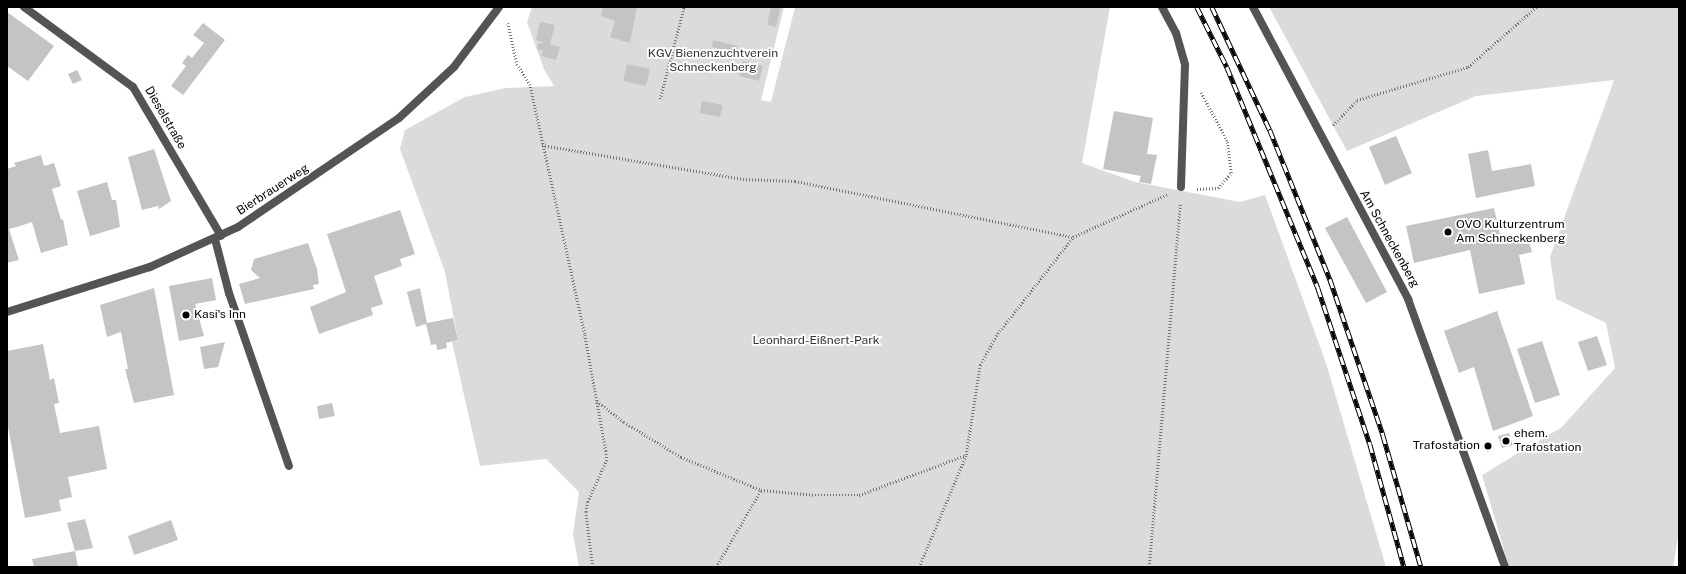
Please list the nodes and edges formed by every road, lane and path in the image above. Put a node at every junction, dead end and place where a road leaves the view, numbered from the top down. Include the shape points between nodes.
1 (24, 7) edge
2 (499, 7) edge
3 (684, 7) edge
4 (1162, 7) edge
5 (1254, 7) edge
6 (1536, 7) edge
7 (507, 21) dead end
8 (1200, 91) dead end
9 (660, 99) dead end
10 (1321, 139) junction
11 (542, 145) junction
12 (1181, 188) junction
13 (1072, 237) junction
14 (218, 238) junction
15 (7, 312) edge
16 (597, 400) junction
17 (966, 455) junction
18 (289, 466) dead end
19 (761, 490) junction
20 (593, 567) edge
21 (716, 567) edge
22 (919, 567) edge
23 (1149, 567) edge
24 (1505, 567) edge

1 - 14 street, Dieselstraße via 133,87
2 - 14 street, Bierbrauerweg via 454,67 399,118 298,189
3 - 9 path
4 - 12 street via 1176,34 1185,65
5 - 10 street, Am Schneckenberg
6 - 10 path via 1468,67 1357,100
7 - 11 path via 517,64 530,84
8 - 12 path via 1227,141 1231,173 1218,188
10 - 24 street, Am Schneckenberg via 1408,299
11 - 13 path via 743,180 795,181
11 - 16 path
12 - 13 path
12 - 23 path
13 - 17 path via 996,336 980,365
14 - 15 street, Bierbrauerweg via 150,266
14 - 18 street, Dieselstraße via 229,292
16 - 19 path via 624,422 681,457
16 - 20 path via 607,460 586,512
17 - 19 path via 859,495 815,495
17 - 22 path
19 - 21 path

